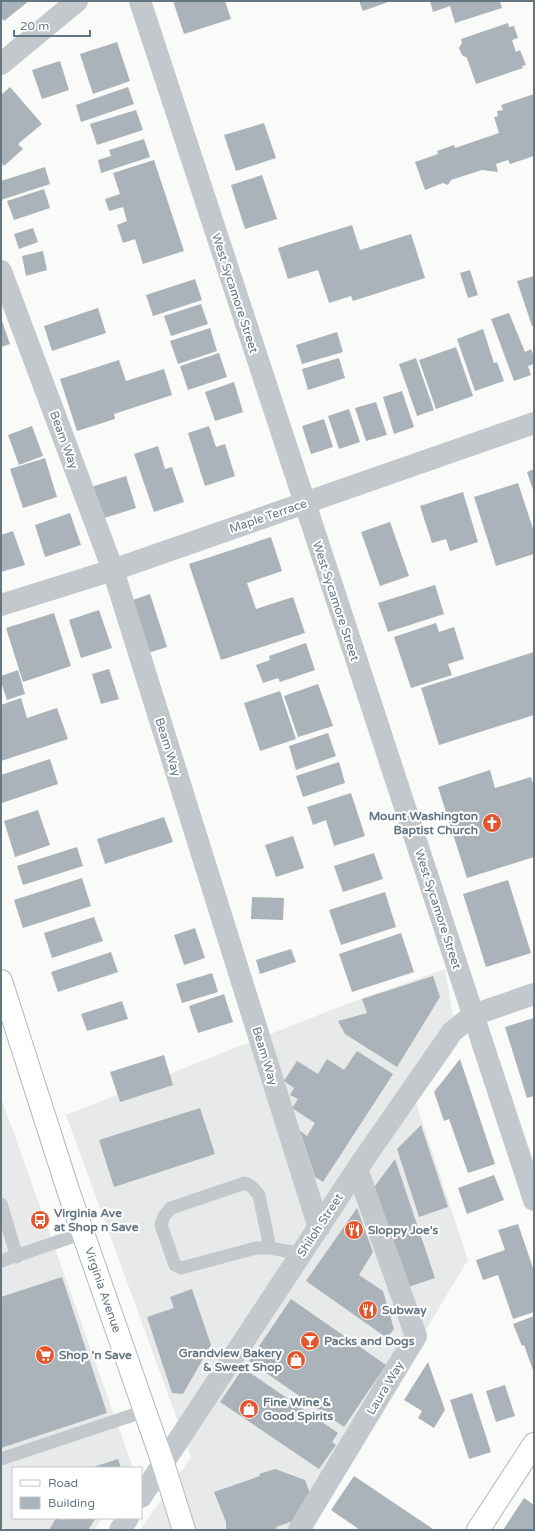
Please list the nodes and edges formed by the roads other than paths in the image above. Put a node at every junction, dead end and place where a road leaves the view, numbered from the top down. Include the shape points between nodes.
1 (77, 1) edge
2 (140, 1) edge
3 (1, 64) edge
4 (1, 271) edge
5 (534, 423) edge
6 (304, 504) junction
7 (113, 570) junction
8 (1, 605) edge
9 (1, 981) edge
10 (534, 994) edge
11 (473, 1015) junction
12 (6, 1016) edge
13 (357, 1169) junction
14 (534, 1200) edge
15 (1, 1204) edge
16 (319, 1228) junction
17 (83, 1234) junction
18 (270, 1248) junction
19 (302, 1254) junction
20 (17, 1257) junction
21 (1, 1261) edge
22 (145, 1411) junction
23 (534, 1444) edge
24 (1, 1458) edge
25 (163, 1463) junction
26 (142, 1495) edge
27 (127, 1519) edge
28 (120, 1530) edge
29 (184, 1530) edge
30 (299, 1530) edge
31 (478, 1530) edge

1 - 3 street
2 - 6 street, West Sycamore Street
4 - 7 street, Beam Way
5 - 6 street, Maple Terrace
6 - 7 street, Maple Terrace
6 - 11 street, West Sycamore Street
7 - 8 street, Maple Terrace
7 - 16 street, Beam Way
9 - 12 street, Virginia Avenue
10 - 11 street, Shiloh Street
11 - 13 street, Shiloh Street via 452,1032
11 - 14 street, West Sycamore Street
12 - 17 street, Virginia Avenue
13 - 16 street, Shiloh Street
13 - 30 street, Laura Way via 416,1336
15 - 20 lane
16 - 19 street, Shiloh Street
17 - 20 lane
17 - 22 street, Virginia Avenue
18 - 18 lane via 259,1196 245,1183 171,1208 161,1225 175,1265 181,1268 256,1248
18 - 19 lane
19 - 25 street, Shiloh Street
20 - 21 lane
22 - 24 lane
22 - 25 street, Virginia Avenue
23 - 31 street
25 - 26 street, Shiloh Street
25 - 29 street, Virginia Avenue
27 - 28 street

